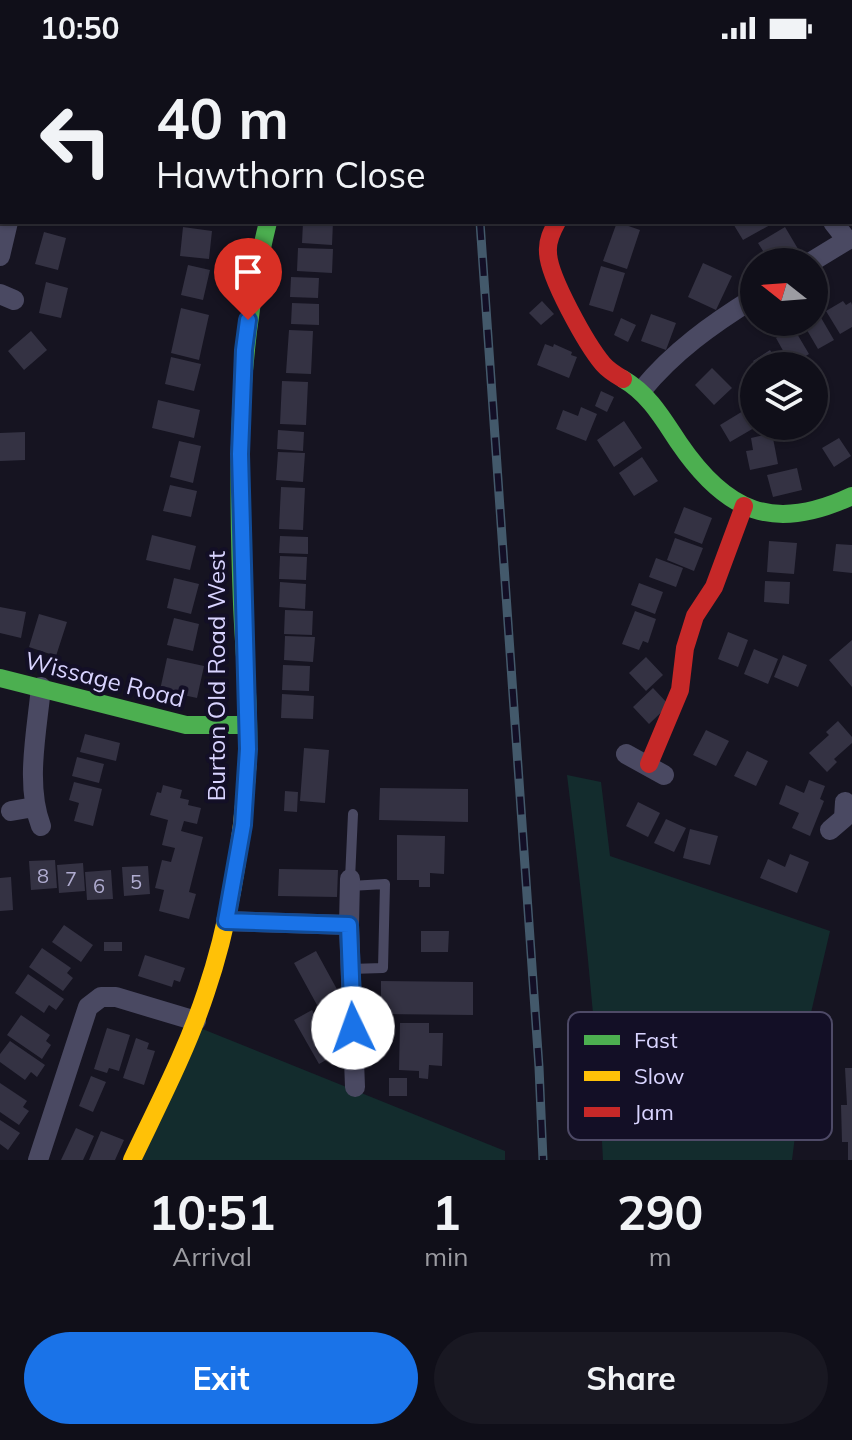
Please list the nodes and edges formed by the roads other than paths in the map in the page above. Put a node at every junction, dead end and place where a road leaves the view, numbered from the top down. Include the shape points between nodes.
1 (8, 224) edge
2 (267, 224) edge
3 (556, 224) edge
4 (835, 224) edge
5 (828, 252) edge
6 (0, 256) edge
7 (740, 307) edge
8 (642, 390) junction
9 (852, 496) edge
10 (744, 506) junction
11 (0, 678) edge
12 (41, 687) junction
13 (247, 725) junction
14 (626, 754) dead end
15 (656, 770) joint
16 (11, 811) dead end
17 (353, 814) dead end
18 (350, 882) junction
19 (226, 921) junction
20 (349, 925) junction
21 (350, 969) junction
22 (196, 1021) junction
23 (355, 1087) dead end
24 (38, 1160) edge
25 (132, 1160) edge

1 - 6 street
2 - 13 street, Burton Old Road West via 256,261 244,350
3 - 8 street via 548,257 564,274 591,351
4 - 5 street via 847,240
7 - 8 street via 676,353
8 - 10 street via 705,478
9 - 10 street via 801,514
10 - 15 street via 714,587 695,616
11 - 12 street, Wissage Road
12 - 13 street, Wissage Road via 186,725
12 - 16 street via 34,765 38,816
13 - 19 street, Burton Old Road West via 243,825
14 - 15 street
17 - 18 lane
18 - 20 street
18 - 21 lane via 385,884 383,968
19 - 20 street
19 - 22 street, Burton Old Road West
20 - 21 street
21 - 23 street
22 - 24 street via 116,997 101,997 88,1007
22 - 25 street, Burton Old Road West

